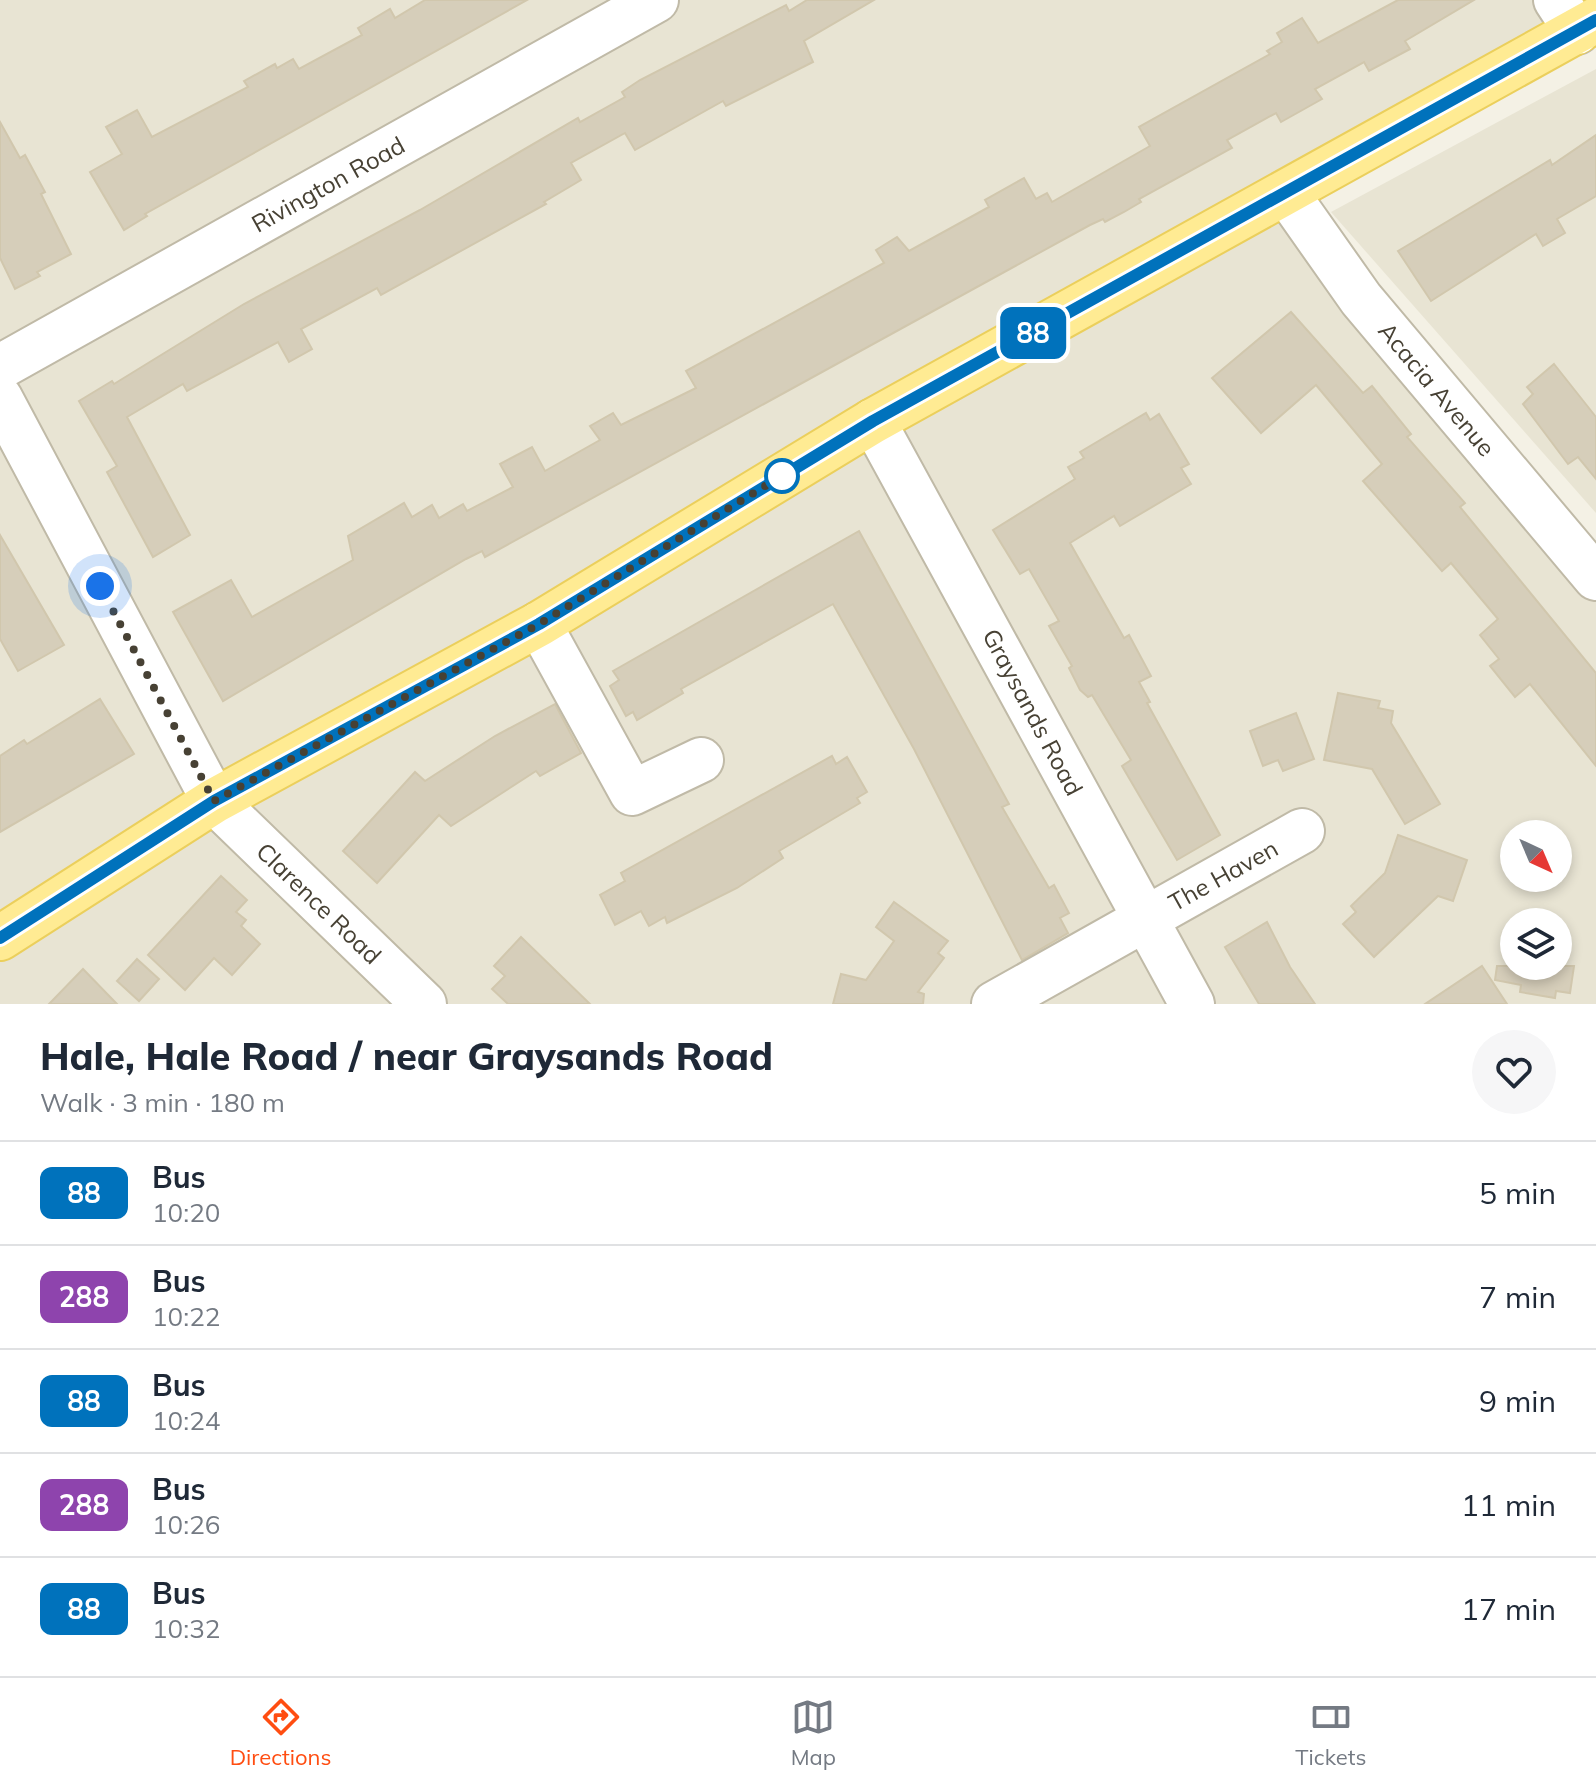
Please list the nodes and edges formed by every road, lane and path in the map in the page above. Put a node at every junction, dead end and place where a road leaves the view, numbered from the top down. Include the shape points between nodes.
1 (656, 0) edge
2 (1576, 17) edge
3 (1287, 194) junction
4 (0, 367) edge
5 (0, 398) edge
6 (873, 421) junction
7 (1596, 578) edge
8 (539, 624) junction
9 (701, 760) dead end
10 (214, 801) junction
11 (1302, 831) dead end
12 (1144, 918) junction
13 (0, 938) edge
14 (416, 1001) edge
15 (994, 1004) edge
16 (1192, 1004) edge

1 - 4 street, Rivington Road
2 - 3 main road
3 - 6 main road
3 - 7 street, Acacia Avenue via 1361,299
5 - 10 street, Clarence Road
6 - 8 main road
6 - 12 street, Graysands Road
8 - 9 street via 632,793
8 - 10 main road
10 - 13 main road
10 - 14 street, Clarence Road
11 - 12 street, The Haven
12 - 15 street, The Haven
12 - 16 street, Graysands Road

